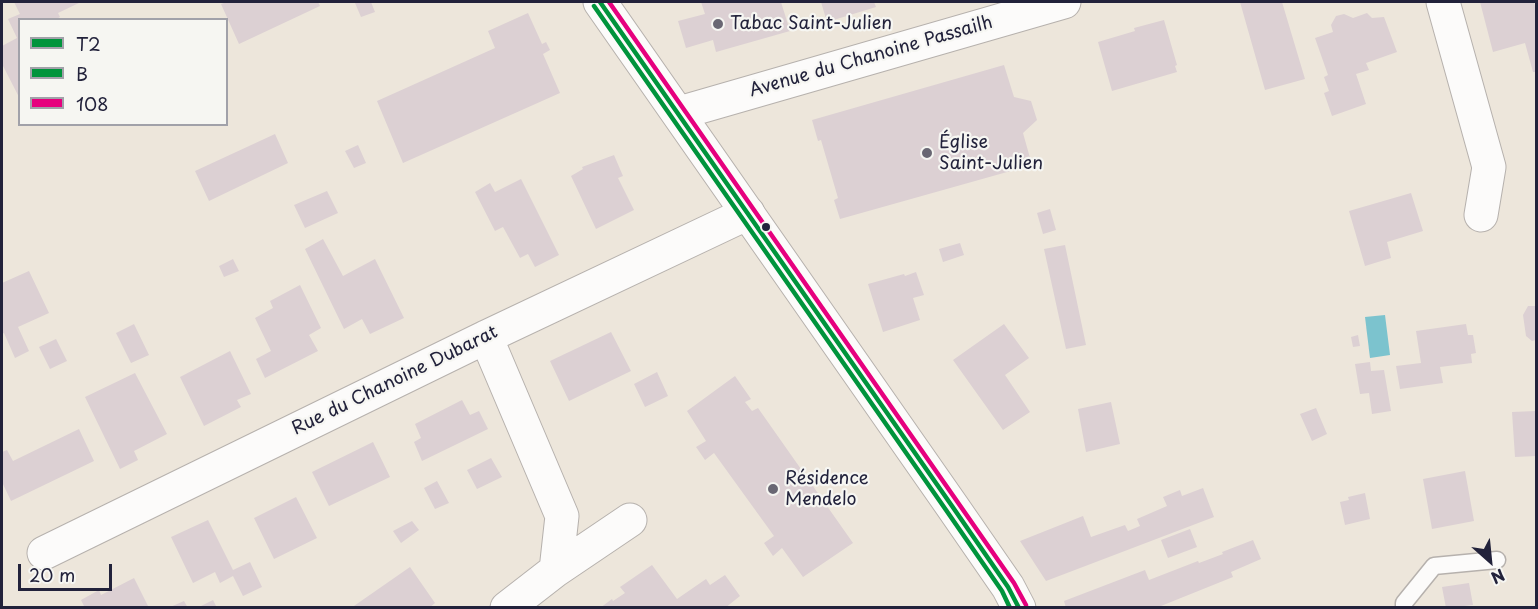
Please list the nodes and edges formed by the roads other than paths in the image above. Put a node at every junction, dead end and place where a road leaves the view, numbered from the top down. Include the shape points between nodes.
1 (600, 2) edge
2 (1064, 2) edge
3 (1443, 2) edge
4 (679, 113) junction
5 (748, 213) junction
6 (1481, 215) dead end
7 (486, 337) junction
8 (630, 520) dead end
9 (44, 553) dead end
10 (1497, 560) dead end
11 (556, 570) junction
12 (507, 608) edge
13 (1019, 608) edge
14 (1404, 608) edge

1 - 4 street
2 - 4 street, Avenue du Chanoine Passailh
3 - 6 street via 1489,167
4 - 5 street
5 - 7 street, Rue du Chanoine Dubarat
5 - 13 street
7 - 9 street, Rue du Chanoine Dubarat
7 - 11 street via 562,516
8 - 11 street
10 - 14 lane via 1434,566
11 - 12 street

